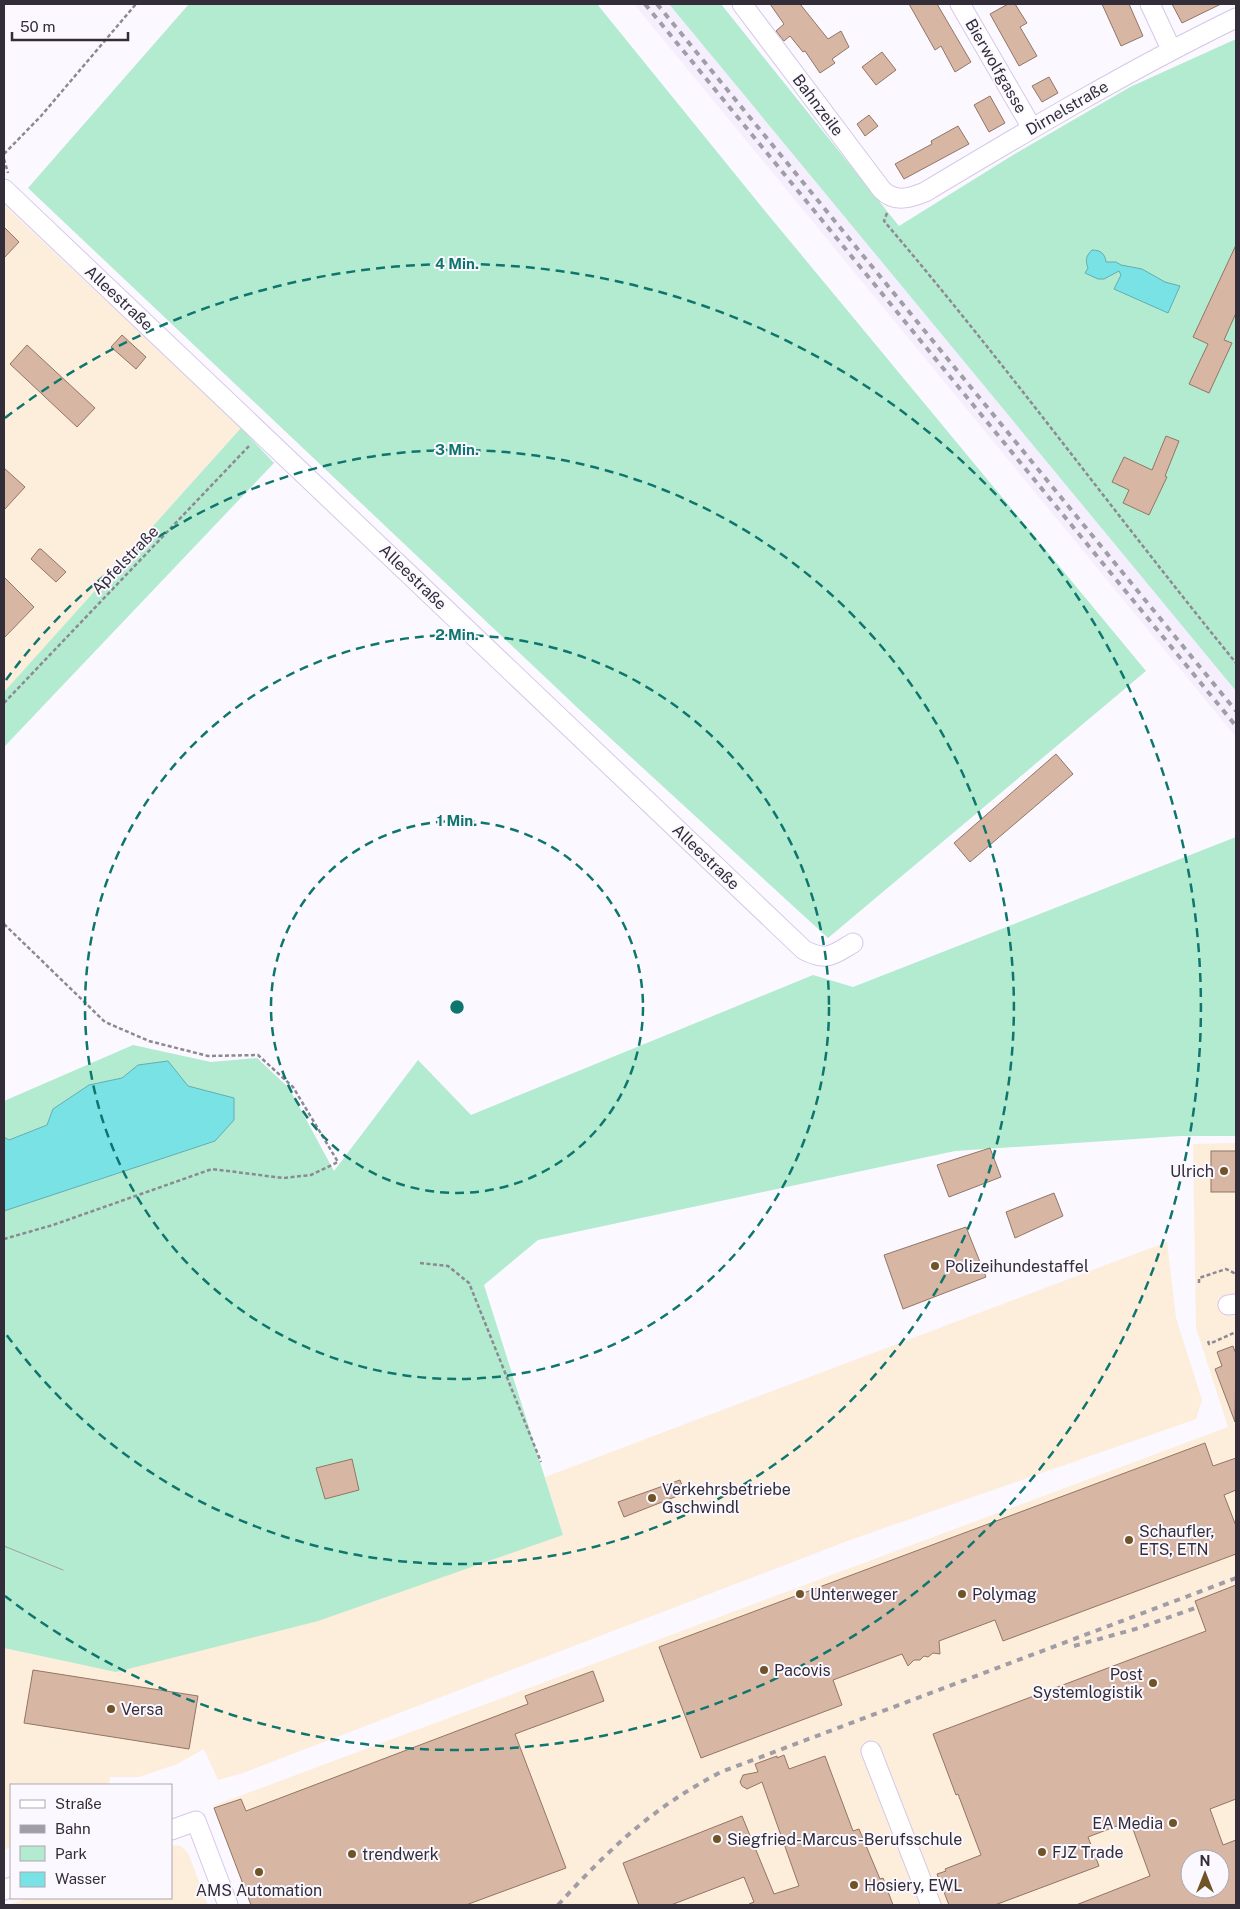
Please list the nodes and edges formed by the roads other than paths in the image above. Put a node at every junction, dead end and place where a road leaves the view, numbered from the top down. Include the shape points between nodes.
1 (742, 4) edge
2 (960, 4) edge
3 (1150, 4) edge
4 (1236, 18) edge
5 (1171, 49) junction
6 (1032, 128) junction
7 (4, 189) edge
8 (896, 198) joint
9 (853, 944) dead end
10 (871, 1751) dead end
11 (172, 1830) edge
12 (228, 1905) edge
13 (931, 1905) edge

1 - 8 street, Bahnzeile via 882,190
2 - 6 street, Bierwolfgasse
3 - 5 street
4 - 5 street, Dirnelstraße
5 - 6 street, Dirnelstraße
6 - 8 street, Dirnelstraße via 925,192
7 - 9 street, Alleestraße via 804,950 814,955 831,956
10 - 13 street
11 - 12 street via 196,1821

